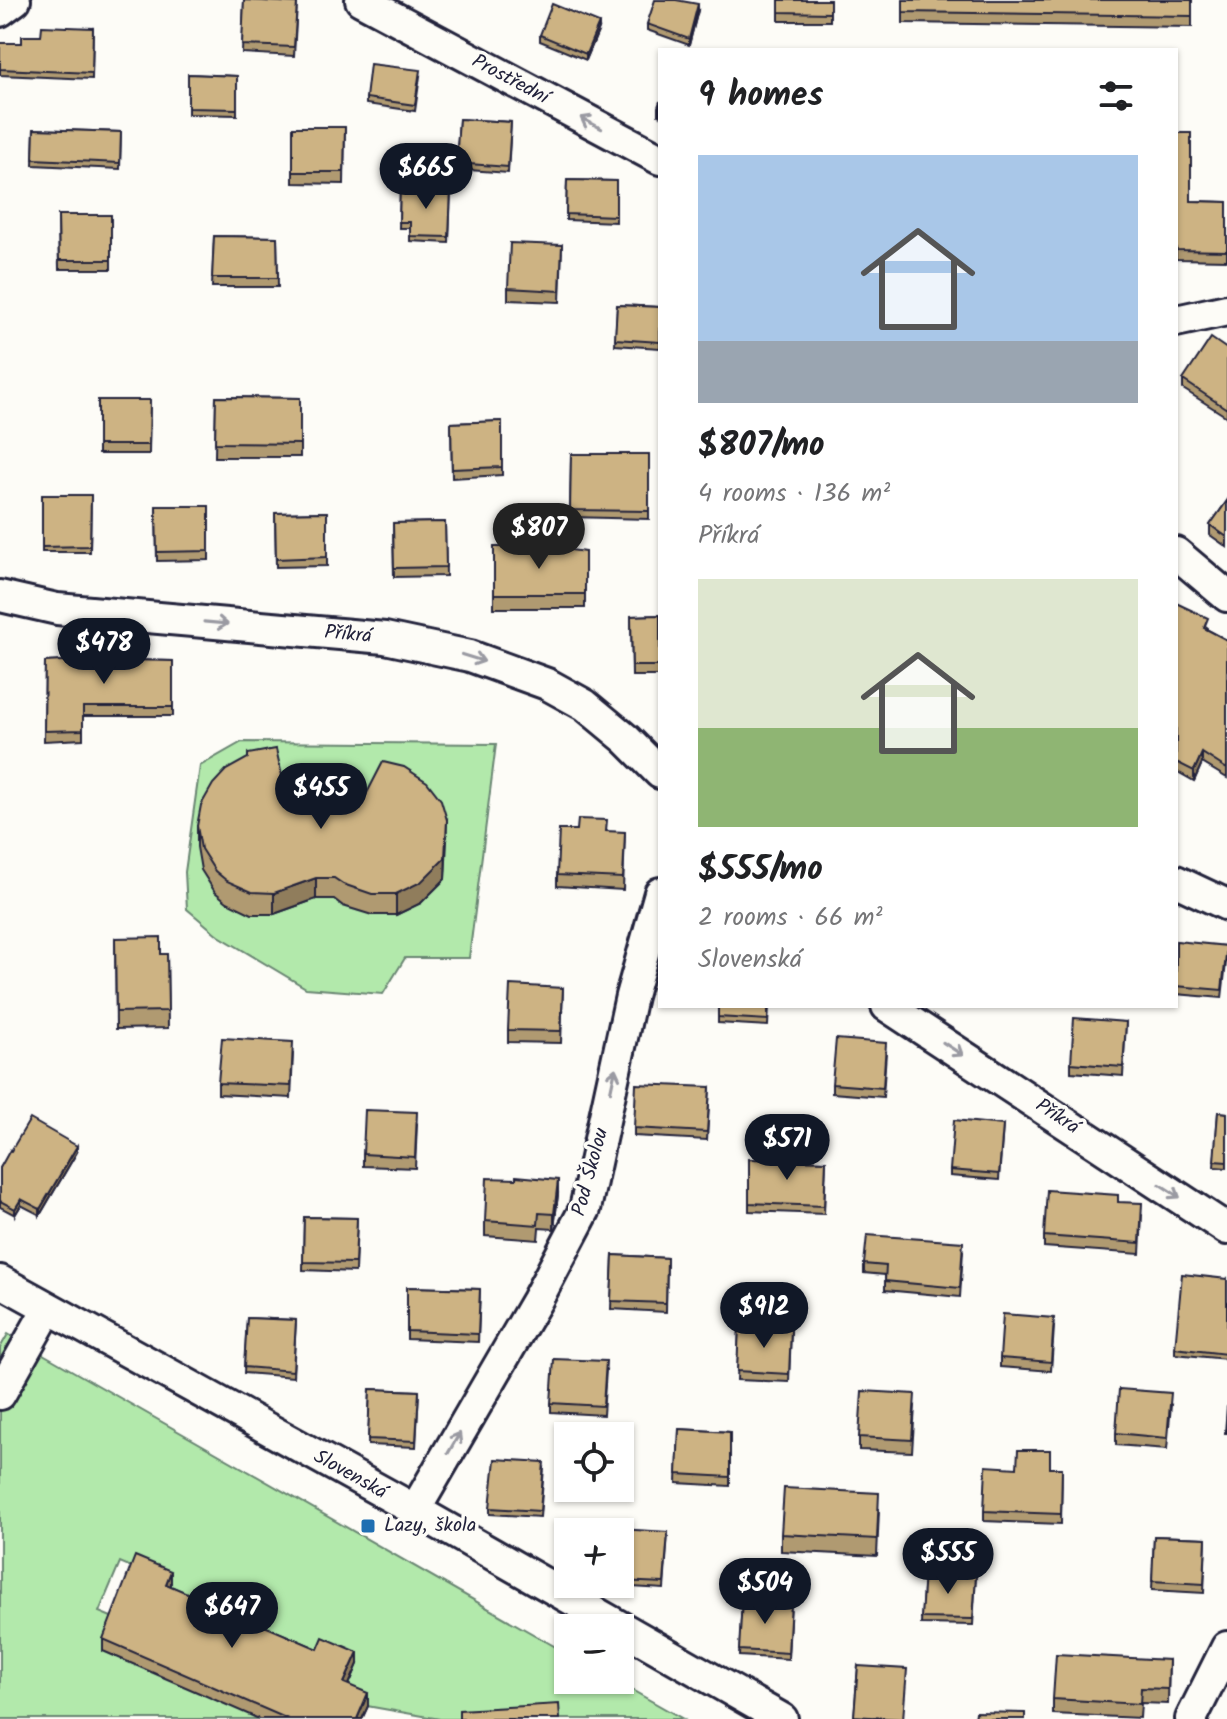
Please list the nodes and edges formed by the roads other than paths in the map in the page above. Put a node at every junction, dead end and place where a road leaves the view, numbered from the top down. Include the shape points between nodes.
1 (15, 0) edge
2 (361, 0) edge
3 (0, 11) edge
4 (658, 158) edge
5 (1227, 310) edge
6 (1178, 321) edge
7 (1178, 555) edge
8 (0, 596) edge
9 (1227, 596) edge
10 (658, 771) edge
11 (1178, 882) edge
12 (658, 900) edge
13 (1227, 905) edge
14 (890, 1008) edge
15 (1227, 1229) edge
16 (0, 1281) edge
17 (48, 1309) junction
18 (0, 1394) edge
19 (415, 1510) junction
20 (1227, 1647) edge
21 (782, 1719) edge
22 (1191, 1719) edge

1 - 3 street
4 -> 2 street, Prostřední
5 - 6 street
7 - 9 street
8 -> 10 street, Příkrá via 57,609 385,638 470,656 547,684 585,705
11 - 13 street
19 -> 12 street, Pod Školou via 585,1209 631,996
14 -> 15 street, Příkrá
16 - 17 street, Slovenská
17 - 18 street
17 - 19 street, Slovenská
19 - 21 street, Slovenská
20 - 22 street

